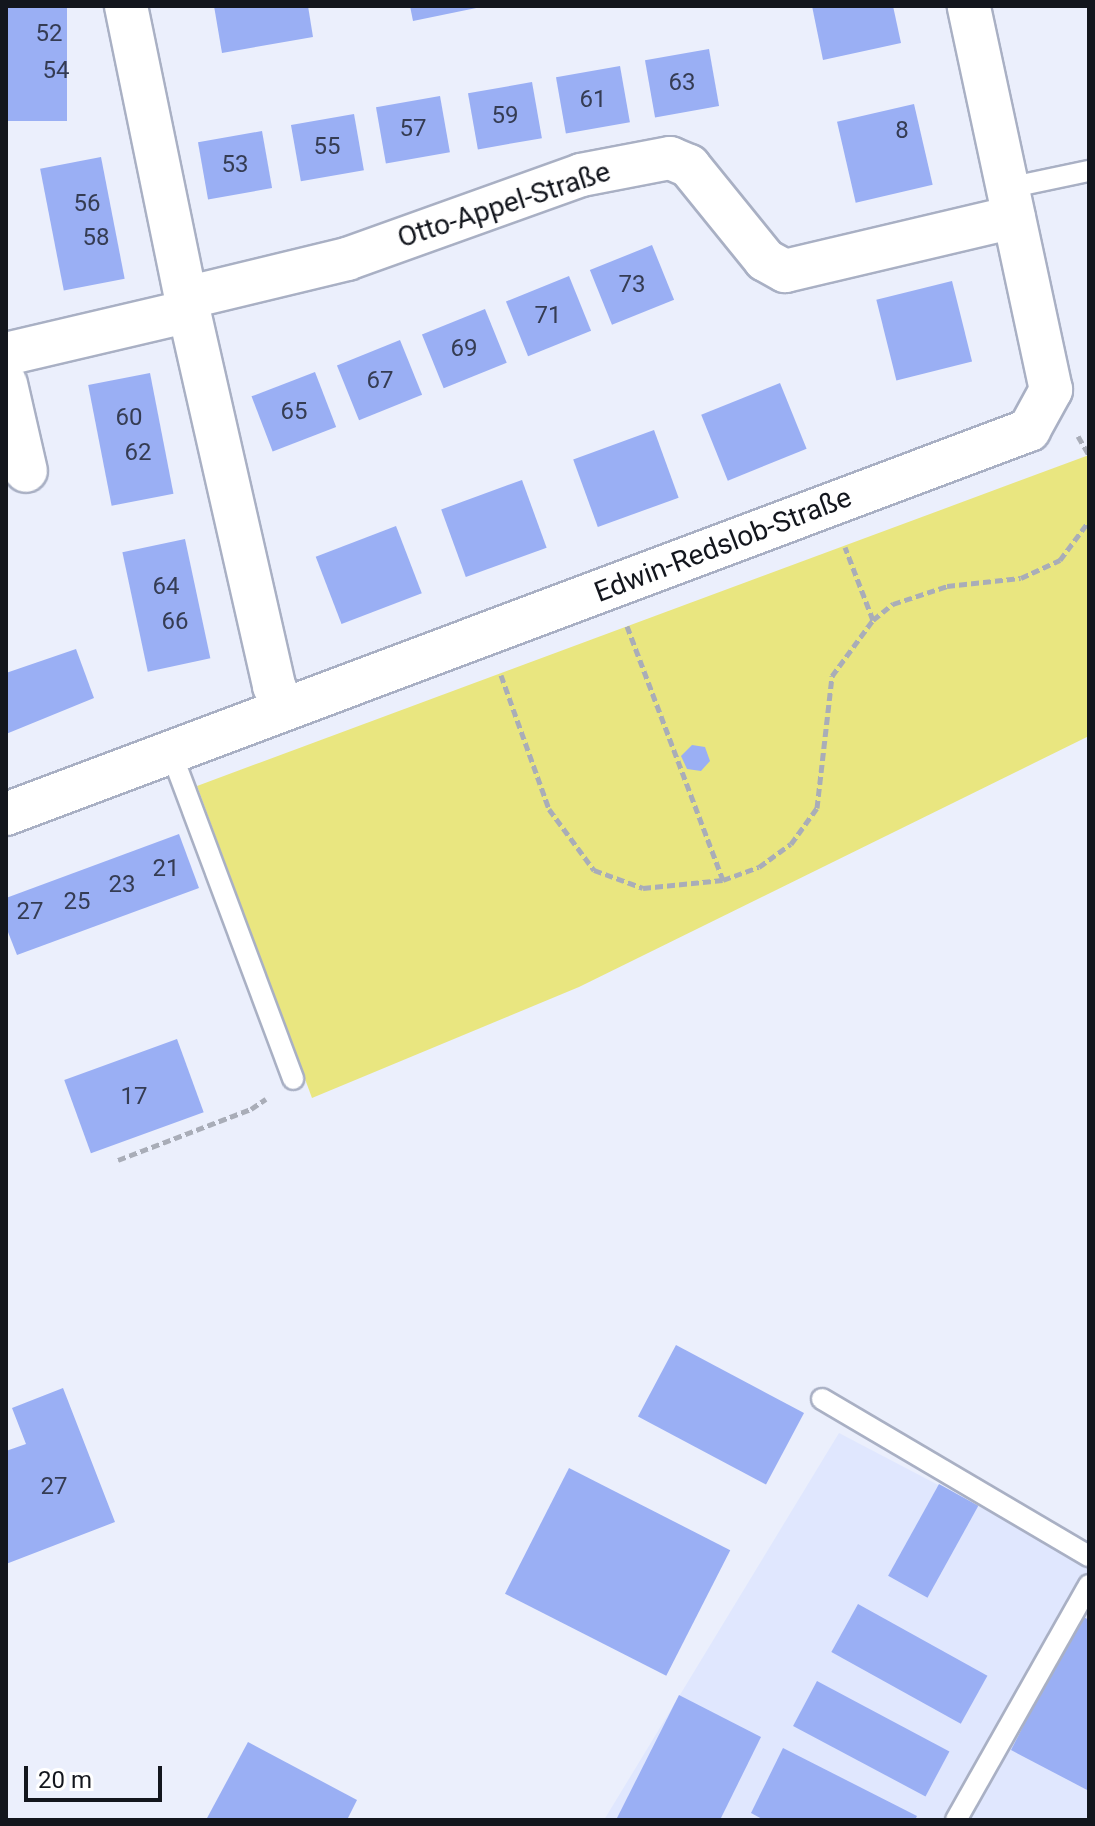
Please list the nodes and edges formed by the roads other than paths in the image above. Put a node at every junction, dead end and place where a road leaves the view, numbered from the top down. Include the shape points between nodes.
1 (126, 6) edge
2 (969, 6) edge
3 (1089, 171) edge
4 (1011, 202) junction
5 (188, 304) junction
6 (6, 354) edge
7 (6, 384) edge
8 (26, 471) dead end
9 (283, 706) junction
10 (171, 752) junction
11 (6, 814) edge
12 (293, 1079) road end
13 (822, 1399) dead end
14 (1089, 1556) edge
15 (1089, 1585) edge
16 (956, 1820) edge

1 - 5 street
2 - 4 street, Edwin-Redslob-Straße
3 - 4 lane
4 - 5 street, Otto-Appel-Straße via 785,271 765,260 689,166 670,158 581,175 347,259
4 - 9 street, Edwin-Redslob-Straße via 1051,390 1029,430
5 - 6 street, Otto-Appel-Straße
5 - 9 street via 274,686
7 - 8 street
9 - 10 street, Edwin-Redslob-Straße
10 - 11 street, Edwin-Redslob-Straße
10 - 12 lane
13 - 14 lane
15 - 16 lane

